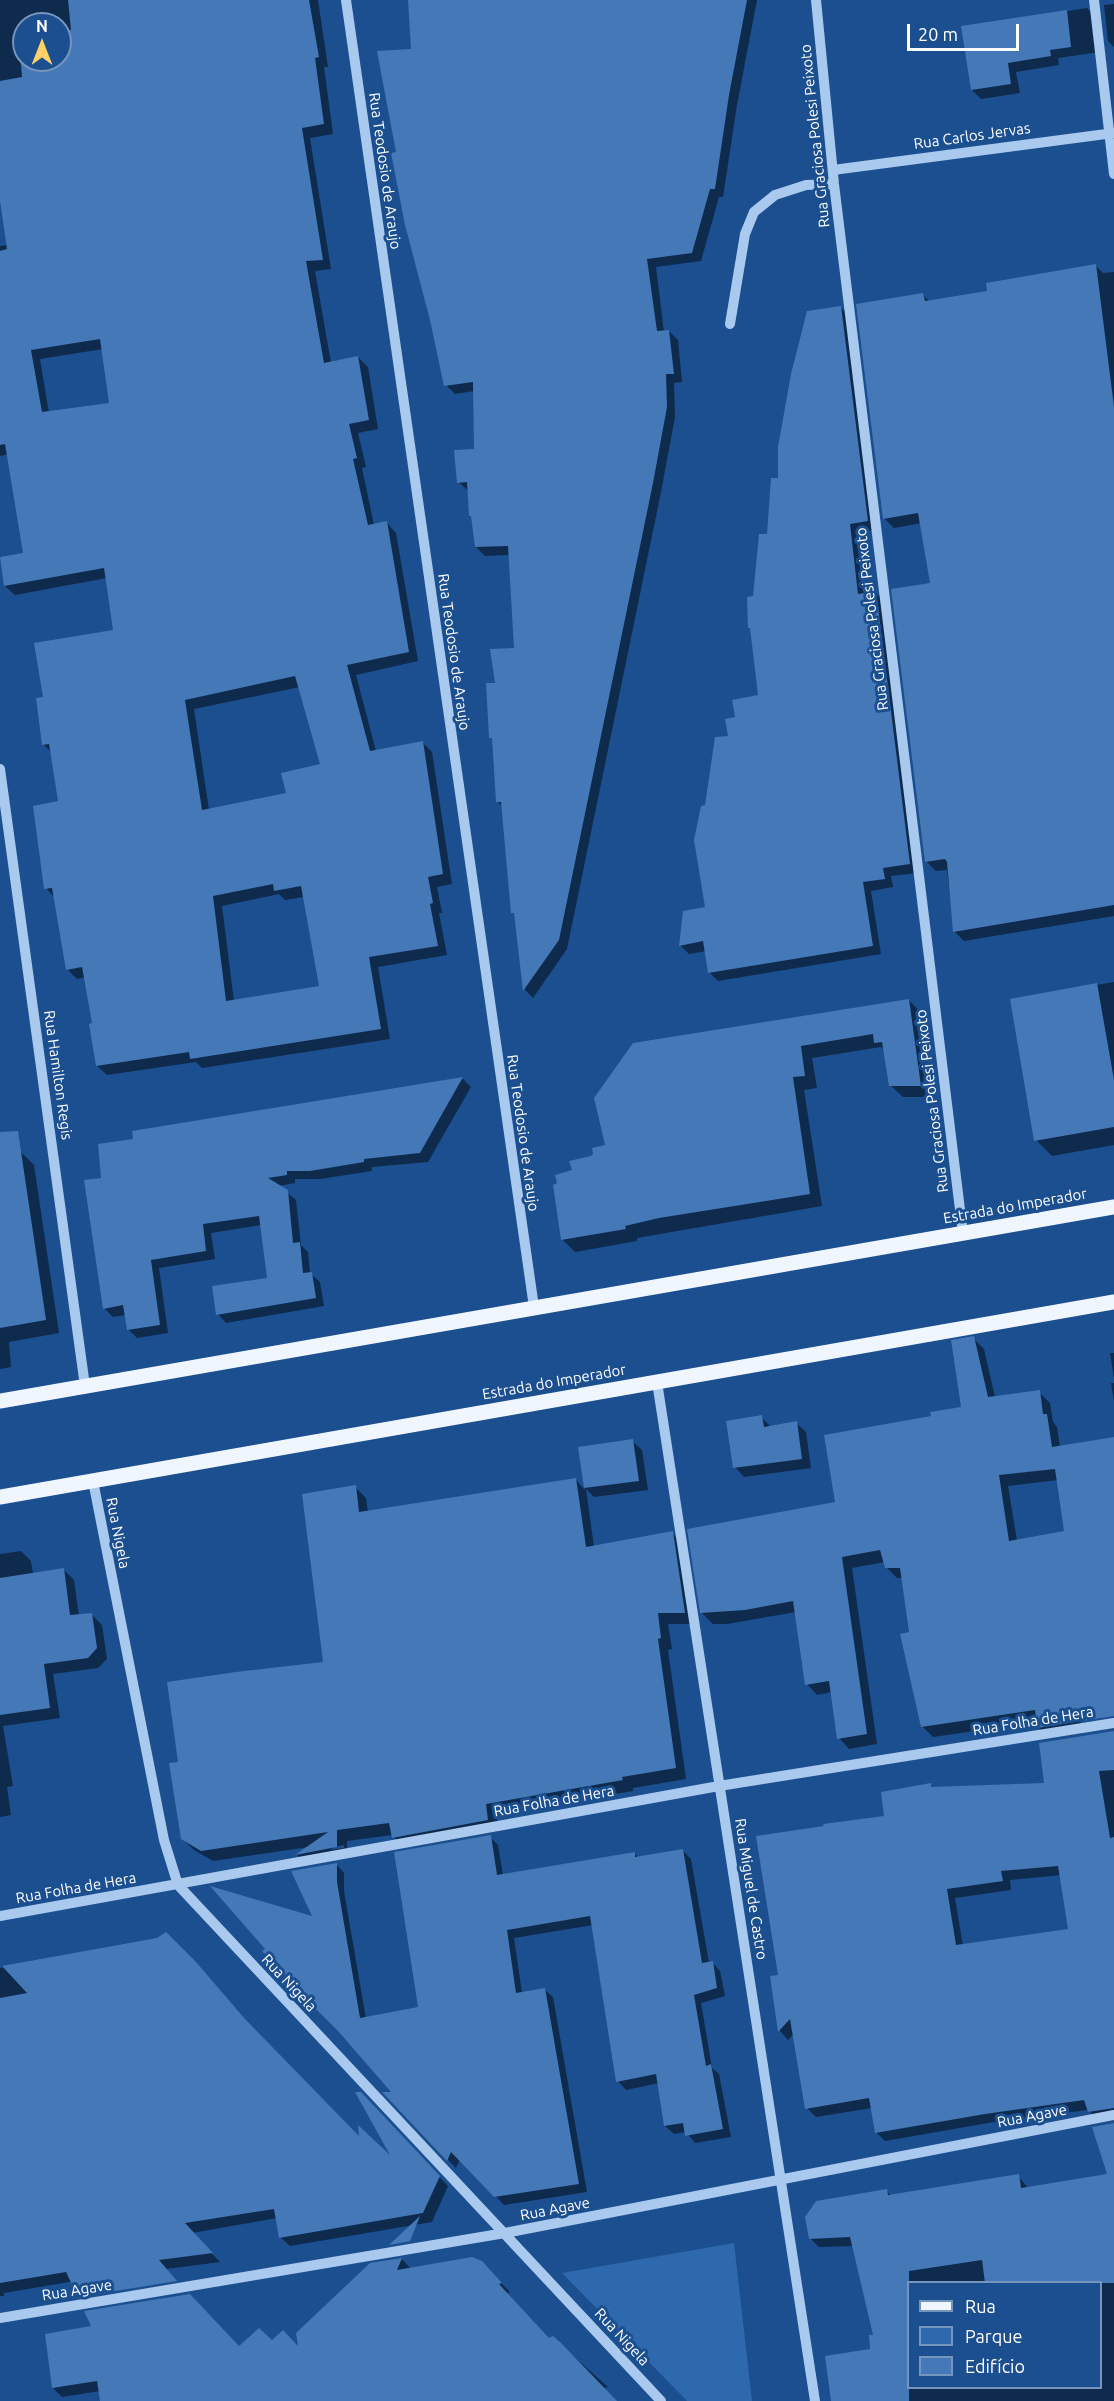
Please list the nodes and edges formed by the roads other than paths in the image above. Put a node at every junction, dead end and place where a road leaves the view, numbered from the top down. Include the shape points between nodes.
1 (346, 0) edge
2 (816, 0) edge
3 (1094, 0) edge
4 (1112, 133) edge
5 (833, 170) junction
6 (1114, 174) edge
7 (834, 184) junction
8 (730, 324) dead end
9 (0, 769) edge
10 (1, 788) edge
11 (1114, 1207) edge
12 (963, 1234) junction
13 (1114, 1302) edge
14 (534, 1307) junction
15 (657, 1382) junction
16 (85, 1386) junction
17 (0, 1401) edge
18 (93, 1481) junction
19 (0, 1497) edge
20 (1114, 1723) edge
21 (719, 1786) junction
22 (178, 1885) junction
23 (0, 1916) edge
24 (1114, 2115) edge
25 (782, 2181) junction
26 (505, 2234) junction
27 (0, 2318) edge
28 (661, 2401) edge
29 (815, 2401) edge

1 - 14 street, Rua Teodosio de Araujo
2 - 5 street, Rua Graciosa Polesi Peixoto
3 - 4 street
4 - 5 street, Rua Carlos Jervas
4 - 6 street
5 - 7 street, Rua Graciosa Polesi Peixoto
7 - 8 street via 806,185 775,195 754,212 745,234
7 - 12 street, Rua Graciosa Polesi Peixoto
9 - 10 street, Rua Hamilton Regis
10 - 16 street, Rua Hamilton Regis
11 - 12 main road, Estrada do Imperador
12 - 14 main road, Estrada do Imperador
13 - 15 main road, Estrada do Imperador
14 - 16 main road, Estrada do Imperador
15 - 18 main road, Estrada do Imperador
15 - 21 street, Rua Miguel de Castro
16 - 17 main road, Estrada do Imperador
18 - 19 main road, Estrada do Imperador
18 - 22 street, Rua Nigela via 164,1840
20 - 21 street, Rua Folha de Hera
21 - 22 street, Rua Folha de Hera
21 - 25 street, Rua Miguel de Castro
22 - 23 street, Rua Folha de Hera
22 - 26 street, Rua Nigela
24 - 25 street, Rua Agave
25 - 26 street, Rua Agave
25 - 29 street, Rua Miguel de Castro
26 - 27 street, Rua Agave
26 - 28 street, Rua Nigela

